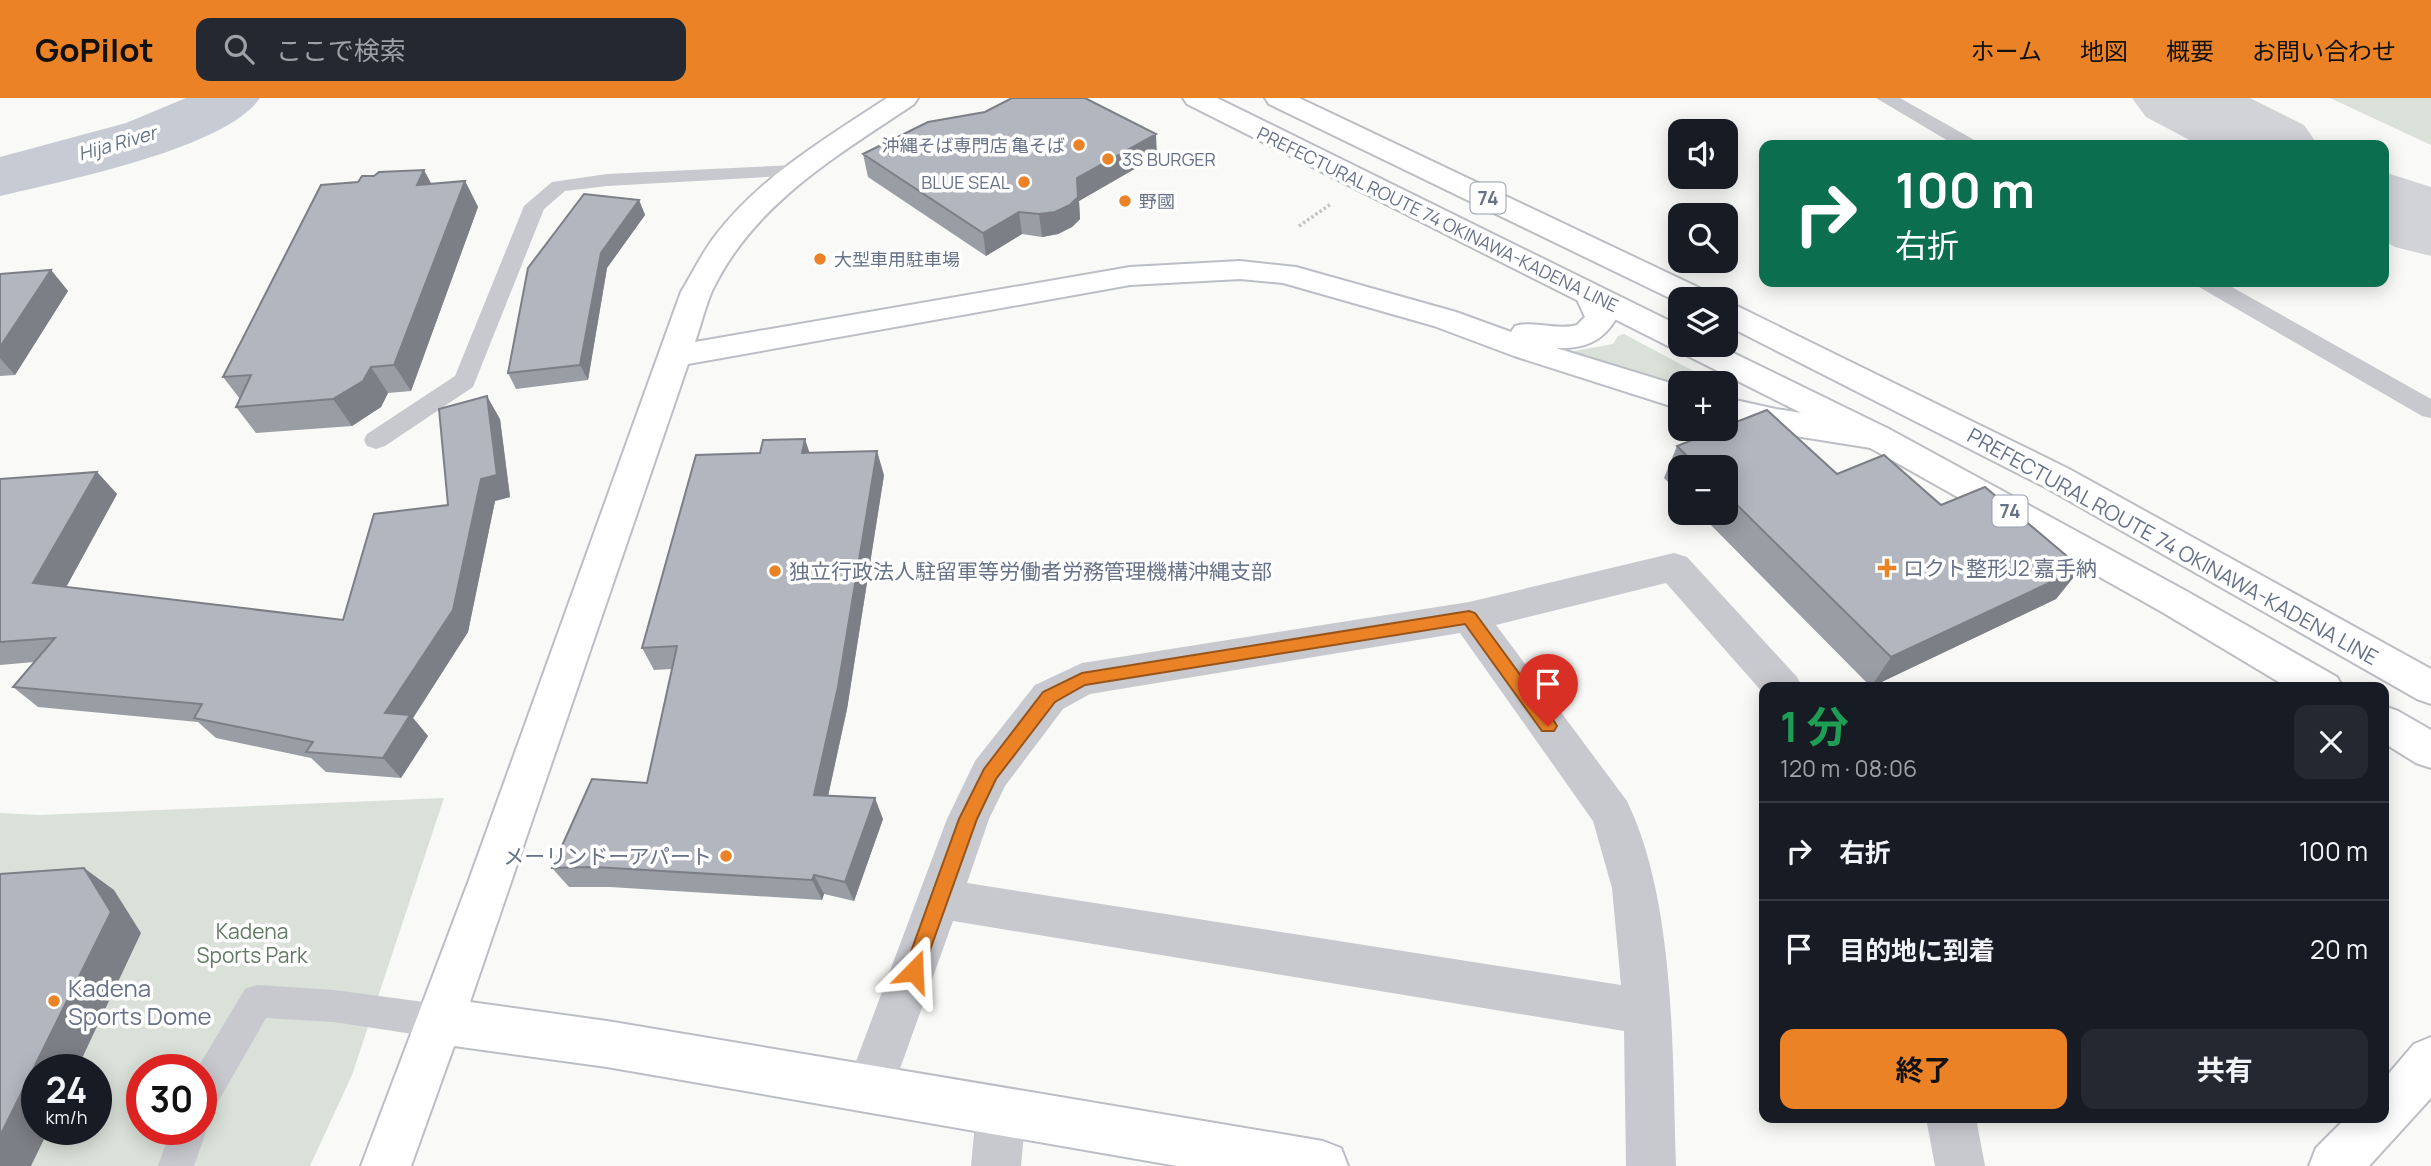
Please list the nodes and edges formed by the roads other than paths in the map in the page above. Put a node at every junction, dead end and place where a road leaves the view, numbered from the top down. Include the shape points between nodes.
1 (905, 98) edge
2 (1196, 98) edge
3 (1278, 98) edge
4 (1886, 98) edge
5 (1960, 140) edge
6 (795, 171) junction
7 (1672, 287) edge
8 (2216, 287) edge
9 (1590, 295) junction
10 (1444, 319) junction
11 (1738, 319) edge
12 (1668, 333) edge
13 (675, 356) junction
14 (1715, 357) edge
15 (1668, 394) edge
16 (2431, 410) edge
17 (1738, 412) edge
18 (1877, 437) junction
19 (376, 440) dead end
20 (1469, 617) junction
21 (1778, 682) edge
22 (2313, 682) edge
23 (2431, 688) edge
24 (2389, 726) edge
25 (2431, 751) edge
26 (941, 899) junction
27 (1647, 1012) junction
28 (439, 1021) junction
29 (2431, 1061) edge
30 (217, 1069) edge
31 (870, 1087) junction
32 (2389, 1109) edge
33 (1001, 1112) junction
34 (1952, 1123) edge
35 (2376, 1123) edge
36 (183, 1145) edge
37 (176, 1166) edge
38 (386, 1166) edge
39 (996, 1166) edge
40 (1323, 1166) edge
41 (1651, 1166) edge
42 (1959, 1166) edge
43 (2334, 1166) edge

1 - 6 street
2 - 9 street, PREFECTURAL ROUTE 74 OKINAWA-KADENA LINE / 74
3 - 7 street, PREFECTURAL ROUTE 74 OKINAWA-KADENA LINE / 74
4 - 5 lane
6 - 13 street via 725,243 696,292
6 - 19 lane via 559,186 534,206 466,381
8 - 16 lane
9 - 10 street via 1601,317 1597,328 1569,338
9 - 12 street, PREFECTURAL ROUTE 74 OKINAWA-KADENA LINE / 74
10 - 13 street via 1285,274 1204,270 1130,276
10 - 15 street
11 - 23 street, PREFECTURAL ROUTE 74 OKINAWA-KADENA LINE / 74 via 2057,478
13 - 28 street
14 - 18 street, 74
17 - 18 street
18 - 22 street, 74
20 - 21 street via 1674,567
20 - 26 street via 1082,679 1049,697 990,774 968,819
20 - 27 street via 1612,814 1634,888
24 - 25 street
26 - 27 street
26 - 31 street
27 - 41 street
28 - 30 lane via 257,1001
28 - 31 street
28 - 38 street
29 - 32 street
31 - 33 street
33 - 39 street
33 - 40 street
34 - 42 street
35 - 43 street
36 - 37 lane

